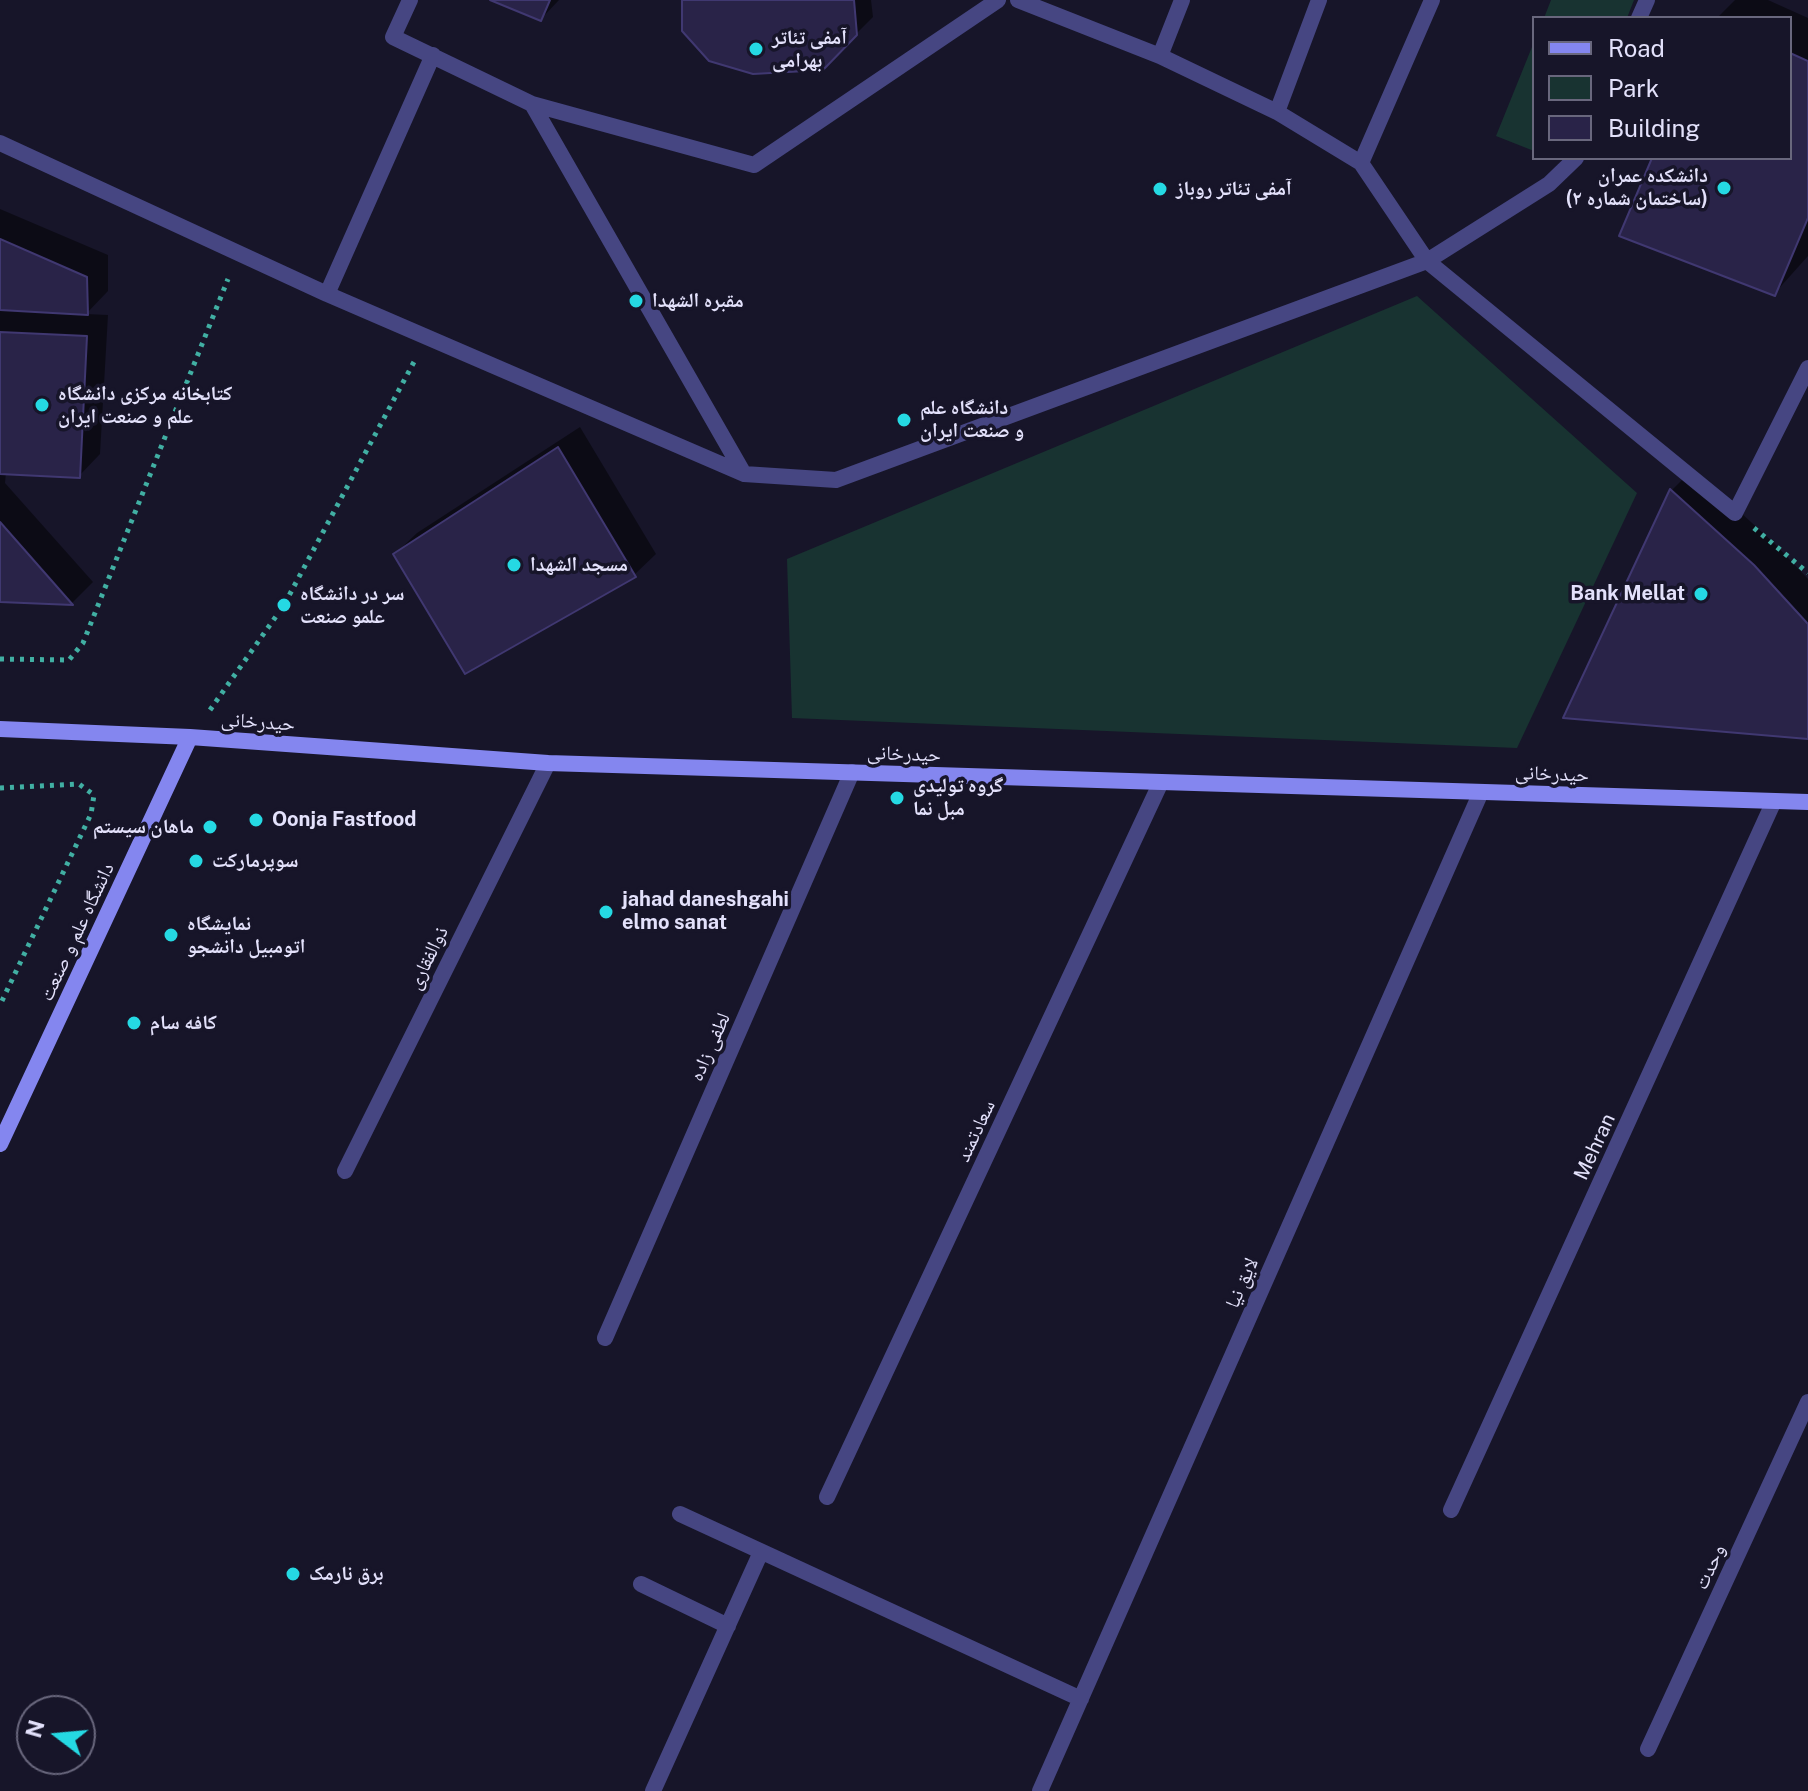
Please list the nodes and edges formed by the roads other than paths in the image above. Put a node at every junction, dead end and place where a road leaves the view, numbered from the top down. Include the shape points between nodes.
1 (410, 0) edge
2 (998, 0) edge
3 (1018, 0) edge
4 (1182, 0) edge
5 (1319, 0) edge
6 (1432, 0) edge
7 (433, 55) junction
8 (1160, 56) junction
9 (532, 104) junction
10 (1277, 112) junction
11 (0, 143) edge
12 (1574, 160) edge
13 (1361, 163) junction
14 (1427, 261) junction
15 (327, 294) junction
16 (1808, 368) edge
17 (744, 474) junction
18 (0, 729) edge
19 (190, 737) junction
20 (548, 763) junction
21 (852, 772) junction
22 (1161, 782) junction
23 (1481, 792) junction
24 (1774, 801) junction
25 (1808, 802) edge
26 (0, 1144) edge
27 (345, 1171) dead end
28 (605, 1338) dead end
29 (1808, 1402) edge
30 (827, 1497) dead end
31 (1451, 1510) dead end
32 (680, 1514) dead end
33 (761, 1552) junction
34 (641, 1584) dead end
35 (728, 1626) junction
36 (1081, 1699) junction
37 (1648, 1749) dead end
38 (653, 1791) edge
39 (1040, 1791) edge

1 - 7 street via 393,37
2 - 9 street via 754,165
3 - 8 street
4 - 8 street
5 - 10 street
6 - 13 street
7 - 9 street
7 - 15 street
8 - 10 street
9 - 17 street
10 - 13 street
11 - 15 street
12 - 14 street via 1549,184
13 - 14 street
14 - 16 street via 1735,513
14 - 17 street via 836,480
15 - 17 street
18 - 19 main road, حیدرخانی
19 - 20 main road, حیدرخانی
19 - 26 main road, دانشگاه علم و صنعت
20 - 21 main road, حیدرخانی
20 - 27 street, ذوالفقاری
21 - 22 main road, حیدرخانی
21 - 28 street, لطفی زاده
22 - 23 main road, حیدرخانی
22 - 30 street, سعادتمند
23 - 24 main road, حیدرخانی
23 - 36 street, لایق نیا
24 - 25 main road, حیدرخانی
24 - 31 street, Mehran
29 - 37 street, وحدت
32 - 33 street
33 - 35 street
33 - 36 street
34 - 35 street
35 - 38 street
36 - 39 street, لایق نیا

